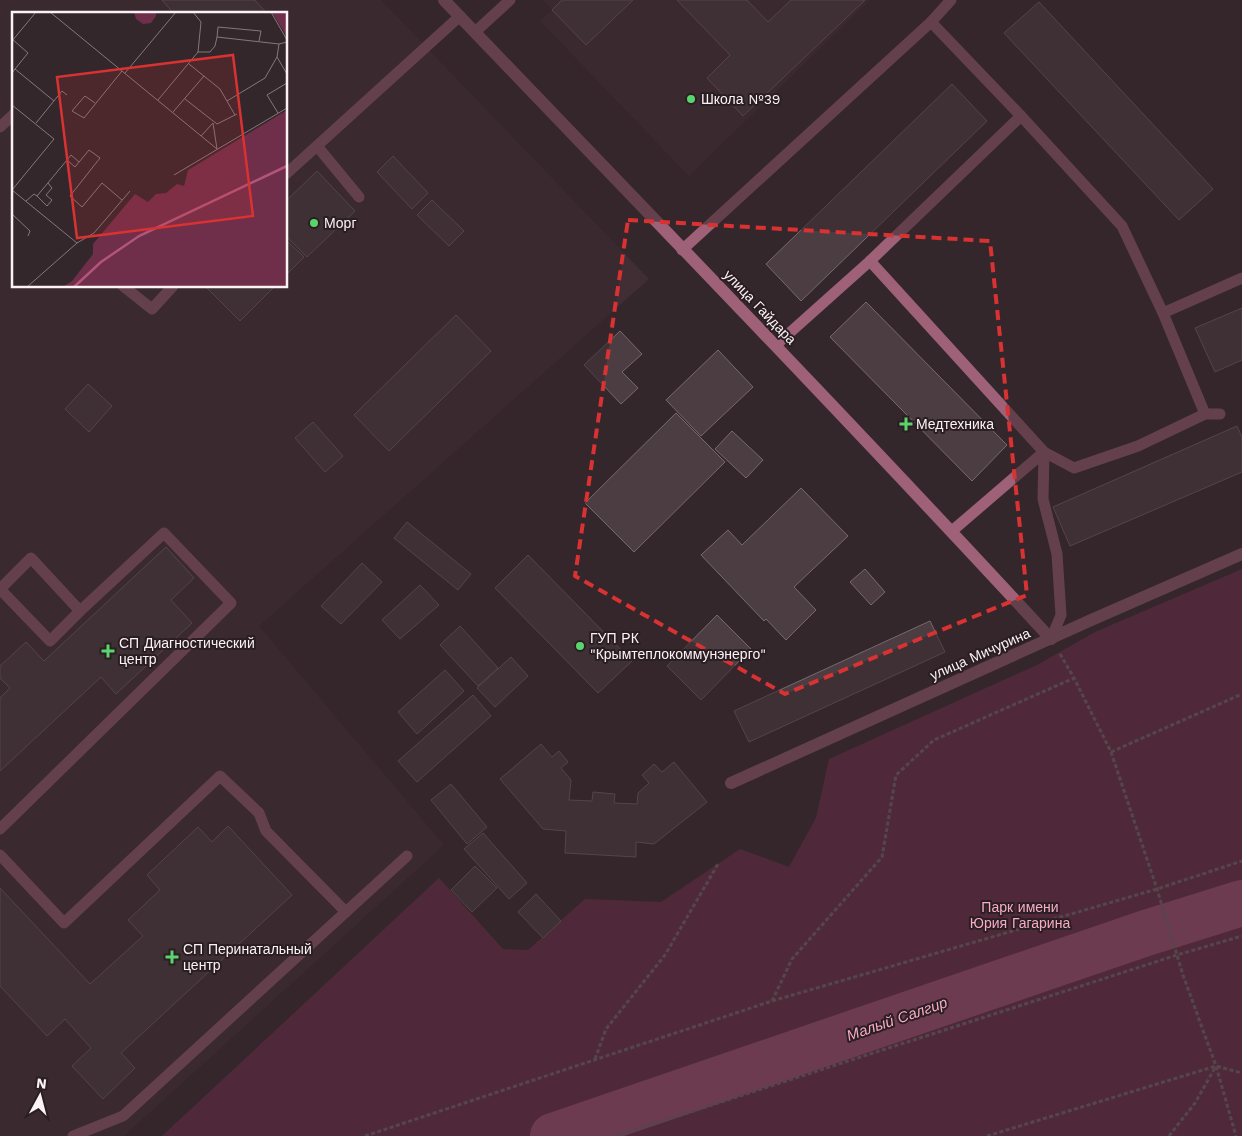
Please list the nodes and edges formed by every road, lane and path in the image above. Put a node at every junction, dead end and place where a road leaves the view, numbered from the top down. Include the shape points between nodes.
1 (444, 0) edge
2 (510, 0) edge
3 (951, 0) edge
4 (460, 16) junction
5 (931, 22) junction
6 (475, 32) junction
7 (12, 116) edge
8 (1021, 116) junction
9 (0, 127) edge
10 (316, 146) junction
11 (288, 172) edge
12 (359, 197) dead end
13 (682, 250) junction
14 (870, 261) junction
15 (1242, 278) edge
16 (125, 288) edge
17 (171, 288) edge
18 (1163, 313) junction
19 (776, 345) junction
20 (1205, 414) junction
21 (1220, 414) dead end
22 (1044, 452) junction
23 (952, 531) junction
24 (1242, 554) edge
25 (0, 589) edge
26 (80, 611) junction
27 (1051, 639) junction
28 (1074, 678) junction
29 (1242, 694) edge
30 (1110, 752) junction
31 (731, 783) dead end
32 (0, 829) edge
33 (0, 855) edge
34 (408, 856) dead end
35 (1242, 861) edge
36 (718, 864) dead end
37 (1157, 889) junction
38 (346, 912) junction
39 (1242, 936) edge
40 (1177, 956) junction
41 (772, 1002) junction
42 (595, 1060) junction
43 (1216, 1066) junction
44 (1242, 1072) edge
45 (73, 1136) edge
46 (365, 1136) edge
47 (616, 1136) edge
48 (987, 1136) edge
49 (1169, 1136) edge
50 (1236, 1136) edge

1 - 4 street, улица Гайдара
2 - 6 lane
3 - 5 lane
4 - 6 street, улица Гайдара
4 - 10 lane
5 - 8 lane
5 - 13 lane
6 - 13 street, улица Гайдара
7 - 9 lane
8 - 14 lane
8 - 18 lane via 1122,226
10 - 11 lane
10 - 12 lane
13 - 19 street, улица Гайдара
14 - 19 lane
14 - 22 lane
15 - 18 lane
16 - 17 lane via 152,309
18 - 20 lane
19 - 23 street, улица Гайдара
20 - 21 lane
20 - 22 lane via 1138,446 1074,468
22 - 23 lane
22 - 27 lane via 1043,499 1057,554 1061,615
23 - 27 street, улица Гайдара
24 - 27 street, улица Мичурина
25 - 26 lane via 50,641
25 - 26 lane via 31,558
26 - 32 lane via 164,533 231,603
27 - 28 path
27 - 31 street, улица Мичурина
28 - 30 path
28 - 41 path via 934,740 896,775 882,857 792,959
29 - 30 path
30 - 37 path
33 - 38 lane via 64,923 220,776 258,813 266,831
34 - 38 lane
35 - 37 path
36 - 42 path via 665,955 606,1029
37 - 40 path
37 - 41 path
38 - 45 lane via 122,1116
39 - 40 path
40 - 43 path
40 - 47 path
41 - 42 path
42 - 46 path
43 - 44 path
43 - 48 path
43 - 49 path via 1195,1103
43 - 50 path

